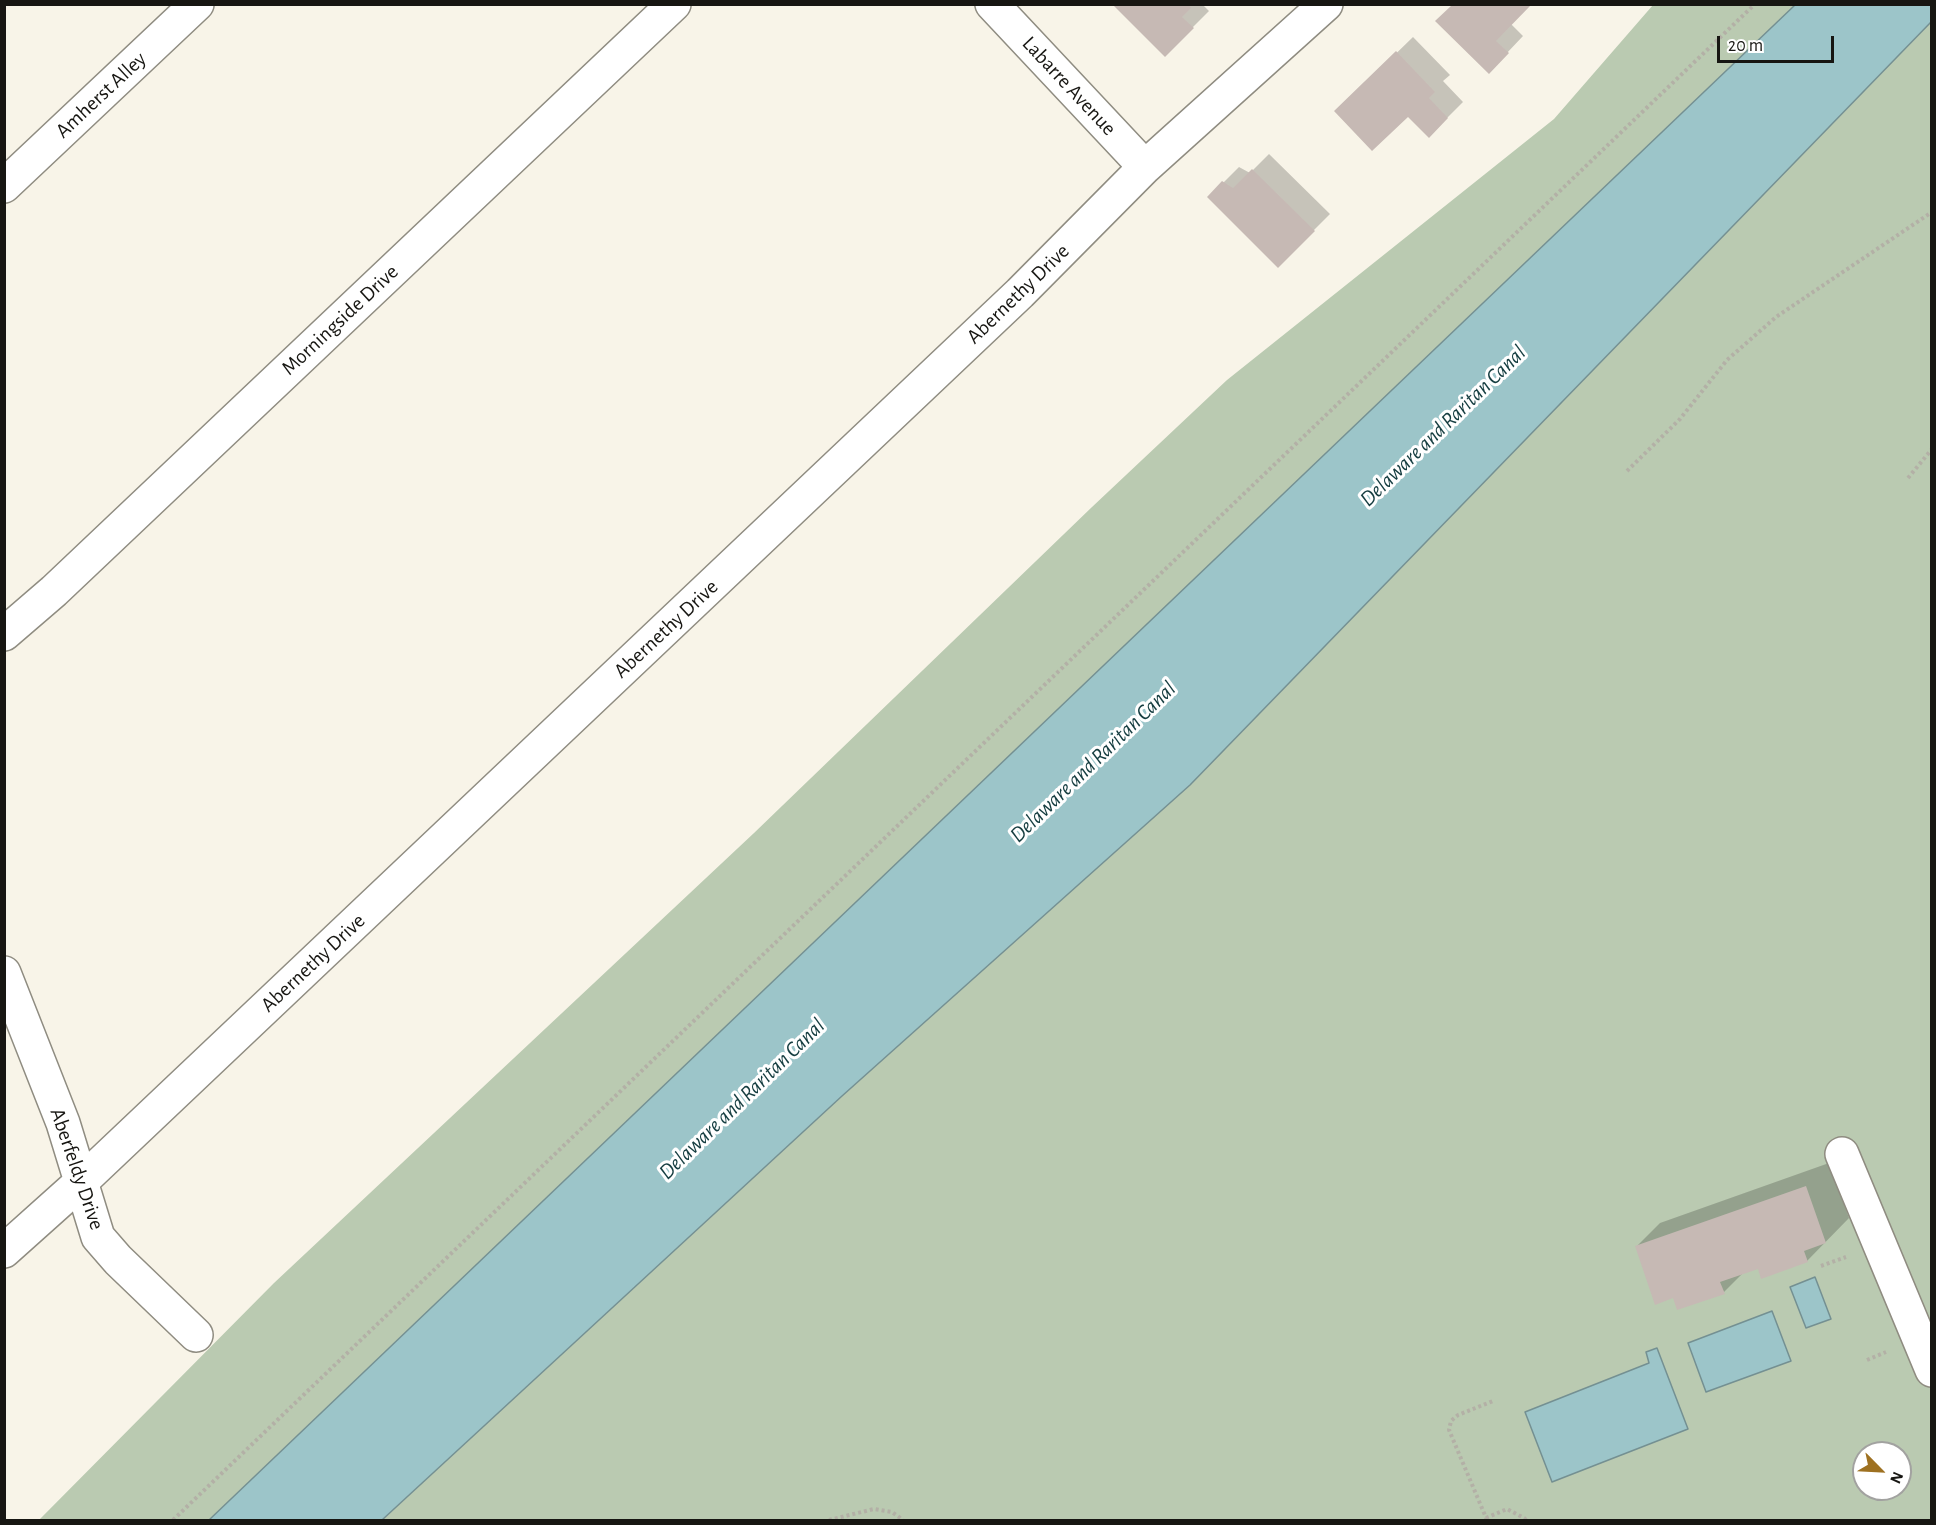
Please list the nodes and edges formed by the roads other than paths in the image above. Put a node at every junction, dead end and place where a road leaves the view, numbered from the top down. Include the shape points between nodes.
1 (197, 4) edge
2 (674, 4) edge
3 (992, 4) edge
4 (1326, 4) edge
5 (1145, 167) junction
6 (4, 186) edge
7 (4, 634) edge
8 (4, 974) edge
9 (1842, 1154) dead end
10 (80, 1183) junction
11 (4, 1251) edge
12 (196, 1335) dead end
13 (1932, 1370) edge

1 - 6 street, Amherst Alley
2 - 7 street, Morningside Drive
3 - 5 street, Labarre Avenue
4 - 5 street, Abernethy Drive
5 - 10 street, Abernethy Drive via 1020,293
8 - 10 street, Aberfeldy Drive via 63,1123
9 - 13 street
10 - 11 street, Abernethy Drive
10 - 12 street, Aberfeldy Drive via 98,1237

